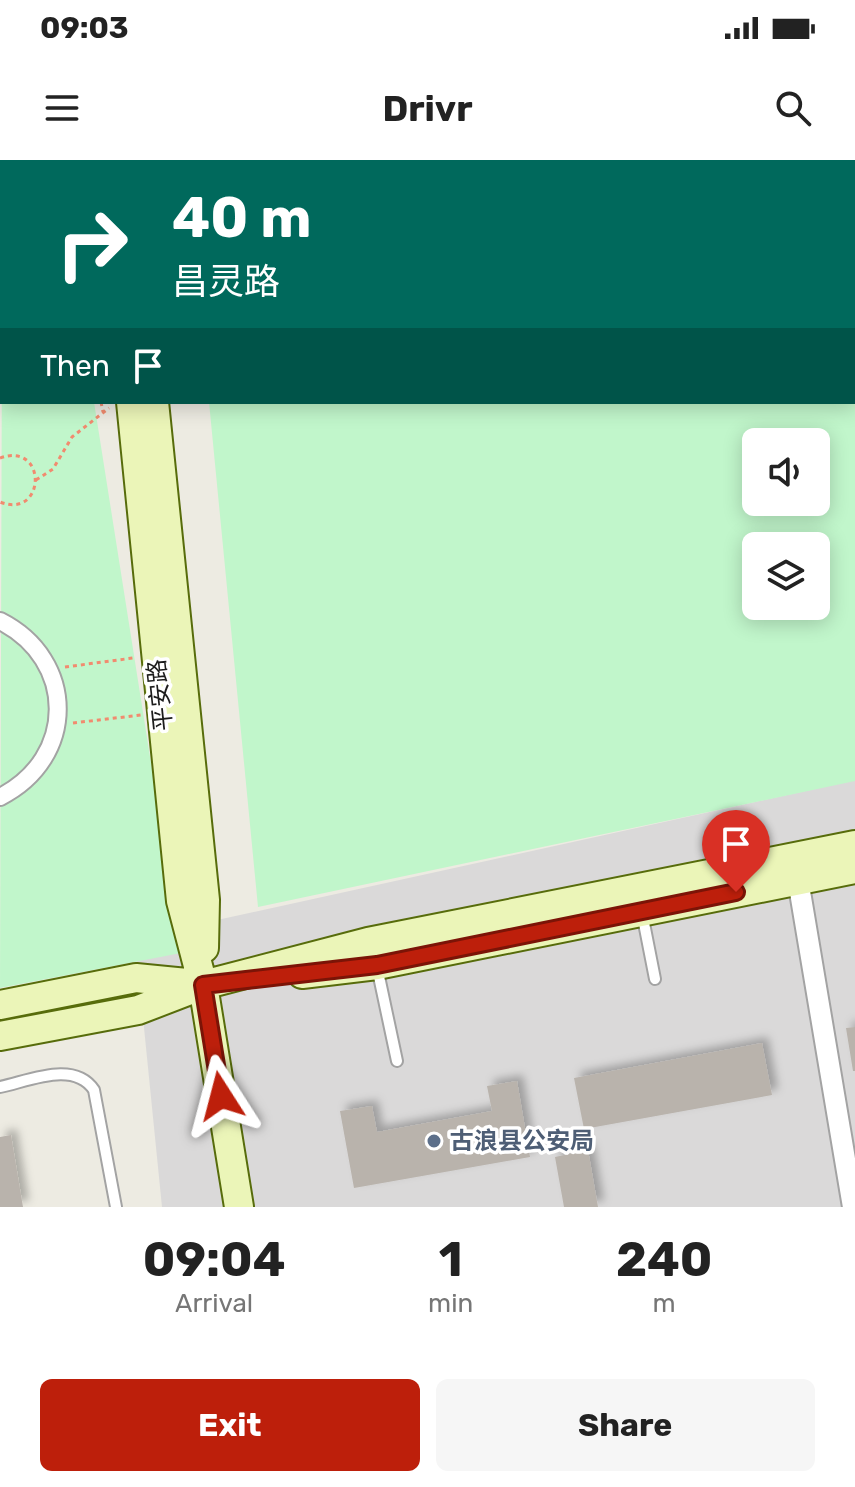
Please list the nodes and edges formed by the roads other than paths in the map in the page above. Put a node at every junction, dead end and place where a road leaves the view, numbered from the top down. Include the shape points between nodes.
1 (154, 404) edge
2 (121, 405) edge
3 (0, 621) edge
4 (0, 797) edge
5 (855, 845) edge
6 (796, 868) junction
7 (855, 869) edge
8 (642, 911) junction
9 (377, 965) junction
10 (655, 979) dead end
11 (203, 985) junction
12 (0, 1005) edge
13 (0, 1036) edge
14 (397, 1061) dead end
15 (0, 1087) edge
16 (116, 1207) edge
17 (239, 1207) edge
18 (853, 1207) edge

1 - 11 main road, 平安路 via 205,900
2 - 11 main road, 平安路 via 156,654 181,901
3 - 4 street via 38,650 57,693 57,724 47,754 15,789
5 - 6 main road
6 - 7 main road
6 - 8 main road
6 - 11 main road via 368,942
6 - 18 street
8 - 9 main road
8 - 10 lane
9 - 11 main road
9 - 14 lane
11 - 12 main road via 136,978
11 - 13 main road via 138,1010
11 - 17 main road, 平安路
15 - 16 lane via 67,1073 87,1080 94,1090

